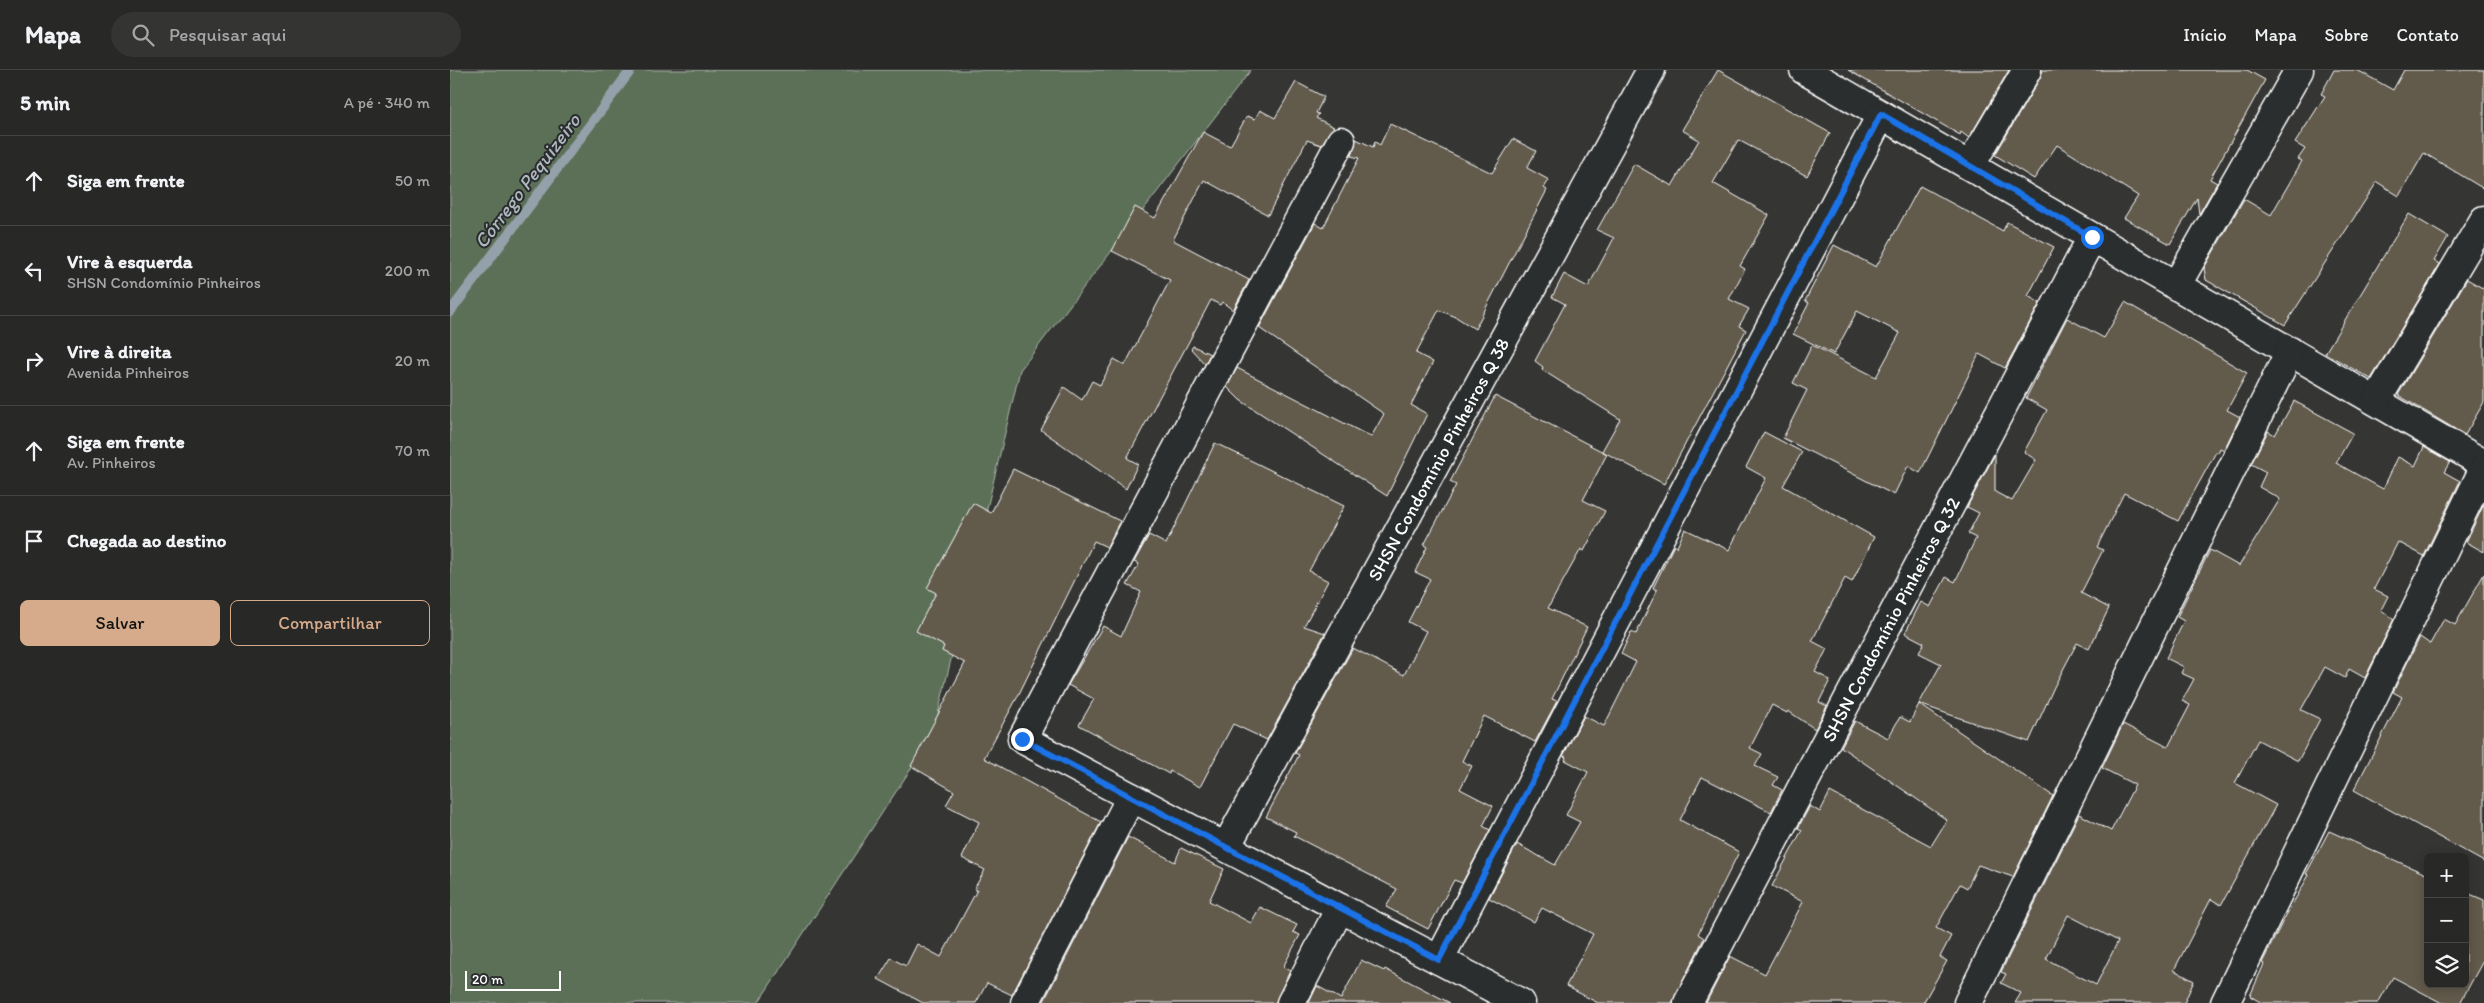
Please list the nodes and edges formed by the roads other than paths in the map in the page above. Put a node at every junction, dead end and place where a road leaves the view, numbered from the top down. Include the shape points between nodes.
1 (1651, 70) edge
2 (1804, 70) edge
3 (2026, 70) edge
4 (2299, 70) edge
5 (1881, 114) junction
6 (1341, 141) dead end
7 (1970, 166) junction
8 (2484, 220) edge
9 (2092, 237) junction
10 (2176, 286) junction
11 (2290, 351) junction
12 (2376, 402) junction
13 (2484, 464) edge
14 (2484, 468) edge
15 (1131, 796) junction
16 (1226, 847) junction
17 (1340, 908) junction
18 (1439, 960) junction
19 (1025, 1003) edge
20 (1291, 1003) edge
21 (1521, 1003) edge
22 (1688, 1003) edge
23 (1968, 1003) edge
24 (2225, 1003) edge

1 - 16 street, SHSN Condomínio Pinheiros Q 38
2 - 5 street
3 - 7 street
4 - 10 street
5 - 7 street
5 - 18 street
6 - 15 street via 1022,739
7 - 9 street
8 - 12 street
9 - 10 street
9 - 22 street, SHSN Condomínio Pinheiros Q 32
10 - 11 street
11 - 12 street
11 - 23 street
12 - 13 street
14 - 24 street
15 - 16 street
15 - 19 street
16 - 17 street
17 - 18 street
17 - 20 street
18 - 21 street

